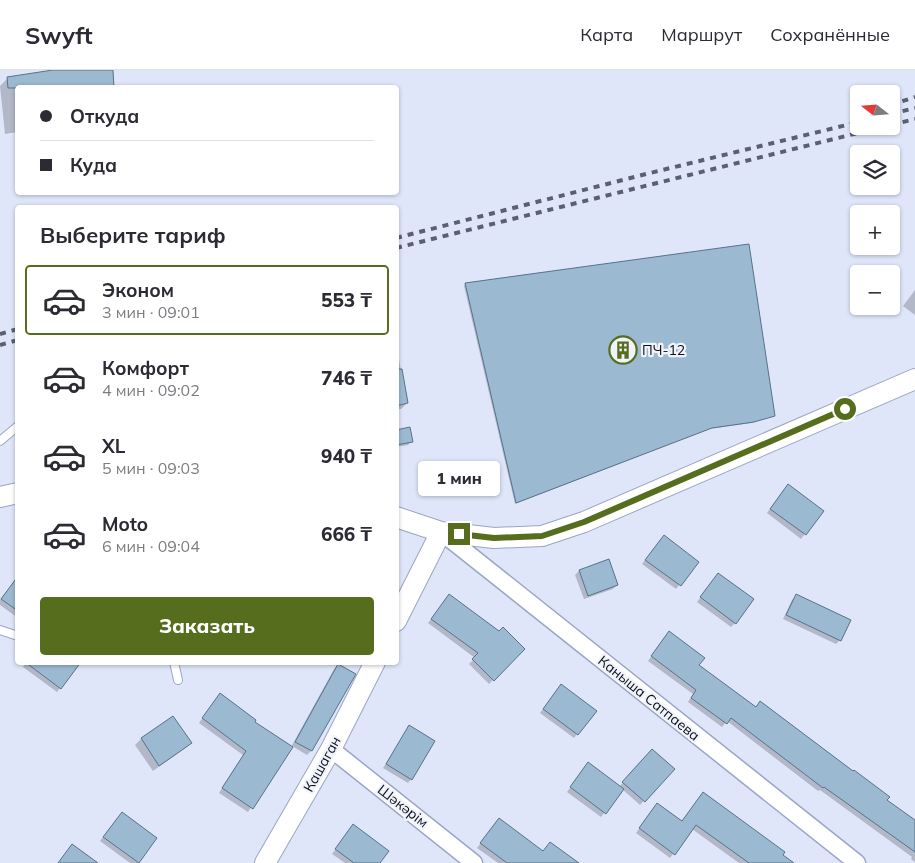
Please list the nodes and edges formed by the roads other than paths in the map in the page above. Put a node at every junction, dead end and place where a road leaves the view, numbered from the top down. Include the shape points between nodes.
1 (915, 380) edge
2 (15, 428) edge
3 (0, 441) edge
4 (15, 494) edge
5 (0, 496) edge
6 (399, 517) edge
7 (441, 532) junction
8 (399, 615) edge
9 (0, 630) edge
10 (15, 635) edge
11 (175, 665) edge
12 (373, 665) edge
13 (178, 680) dead end
14 (331, 749) junction
15 (264, 863) edge
16 (474, 863) edge
17 (857, 863) edge

1 - 7 street via 584,522 542,536 494,538
2 - 3 lane
4 - 5 street
6 - 7 street
7 - 8 street
7 - 17 street, Каныша Сатпаева
9 - 10 lane
11 - 13 lane
12 - 14 street, Кашаган
14 - 15 street, Кашаган
14 - 16 street, Шәкәрім

